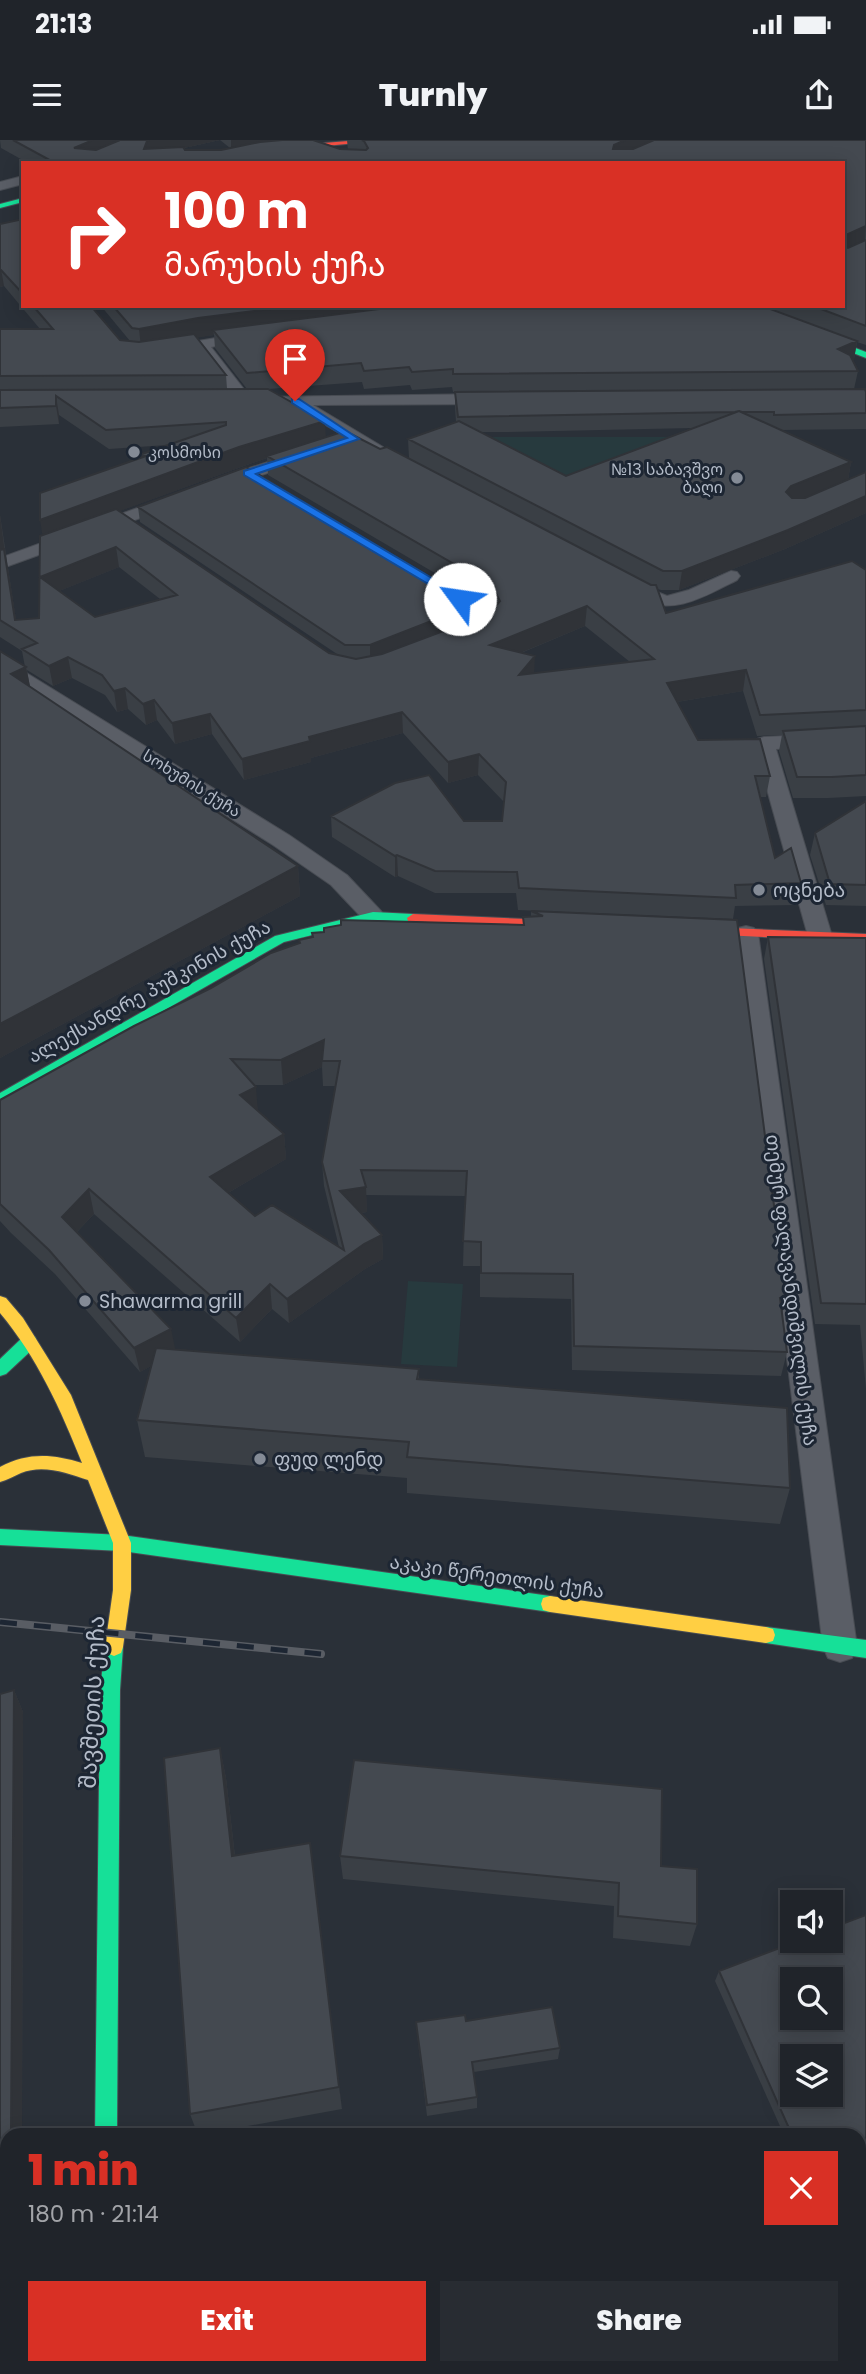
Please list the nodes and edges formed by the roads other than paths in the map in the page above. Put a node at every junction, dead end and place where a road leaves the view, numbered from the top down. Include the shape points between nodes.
1 (292, 140) edge
2 (321, 144) edge
3 (376, 147) edge
4 (188, 159) edge
5 (350, 159) edge
6 (21, 181) edge
7 (0, 186) edge
8 (21, 201) edge
9 (0, 206) edge
10 (21, 210) edge
11 (0, 215) edge
12 (742, 308) edge
13 (775, 308) edge
14 (266, 335) edge
15 (200, 342) junction
16 (866, 342) edge
17 (141, 354) edge
18 (866, 355) edge
19 (504, 399) edge
20 (295, 401) junction
21 (355, 439) junction
22 (390, 458) edge
23 (248, 473) junction
24 (271, 487) edge
25 (120, 519) junction
26 (143, 535) edge
27 (0, 564) edge
28 (731, 576) dead end
29 (424, 577) edge
30 (617, 580) edge
31 (446, 641) edge
32 (0, 665) edge
33 (866, 738) edge
34 (373, 916) junction
35 (584, 926) edge
36 (665, 929) edge
37 (746, 933) junction
38 (820, 936) junction
39 (866, 938) edge
40 (0, 1099) edge
41 (0, 1302) edge
42 (29, 1342) junction
43 (0, 1369) edge
44 (0, 1475) edge
45 (97, 1476) junction
46 (0, 1537) edge
47 (122, 1543) junction
48 (853, 1648) edge
49 (106, 2128) edge

1 - 2 main road
1 - 4 main road via 209,149
2 - 3 main road
2 - 4 main road
2 - 5 main road
6 - 7 street
8 - 9 main road
10 - 11 main road
12 - 18 main road
13 - 16 main road
14 - 15 street
15 - 17 street
15 - 20 street via 238,401
19 - 20 street
20 - 21 street
21 - 22 street
21 - 23 street
23 - 24 street
23 - 25 street
25 - 26 street
25 - 27 street
28 - 30 street via 670,601
29 - 31 street via 483,612 488,621
32 - 34 street, სოხუმის ქუჩა via 281,840 339,880
33 - 38 street via 764,743
34 - 35 main road, ალექსანდრე პუშკინის ქუჩა
34 - 40 main road, ალექსანდრე პუშკინის ქუჩა via 279,939
36 - 37 main road
37 - 38 main road
37 - 48 street, თემურ ფალავანდიშვილის ქუჩა
38 - 39 main road
41 - 42 main road, შავშეთის ქუჩა
42 - 43 main road
42 - 45 main road, შავშეთის ქუჩა via 65,1400
44 - 45 main road via 18,1465 50,1460
45 - 47 main road, შავშეთის ქუჩა
46 - 47 main road, აკაკი წერეთლის ქუჩა
47 - 48 main road, აკაკი წერეთლის ქუჩა
47 - 49 main road, შავშეთის ქუჩა via 122,1590 110,1690

